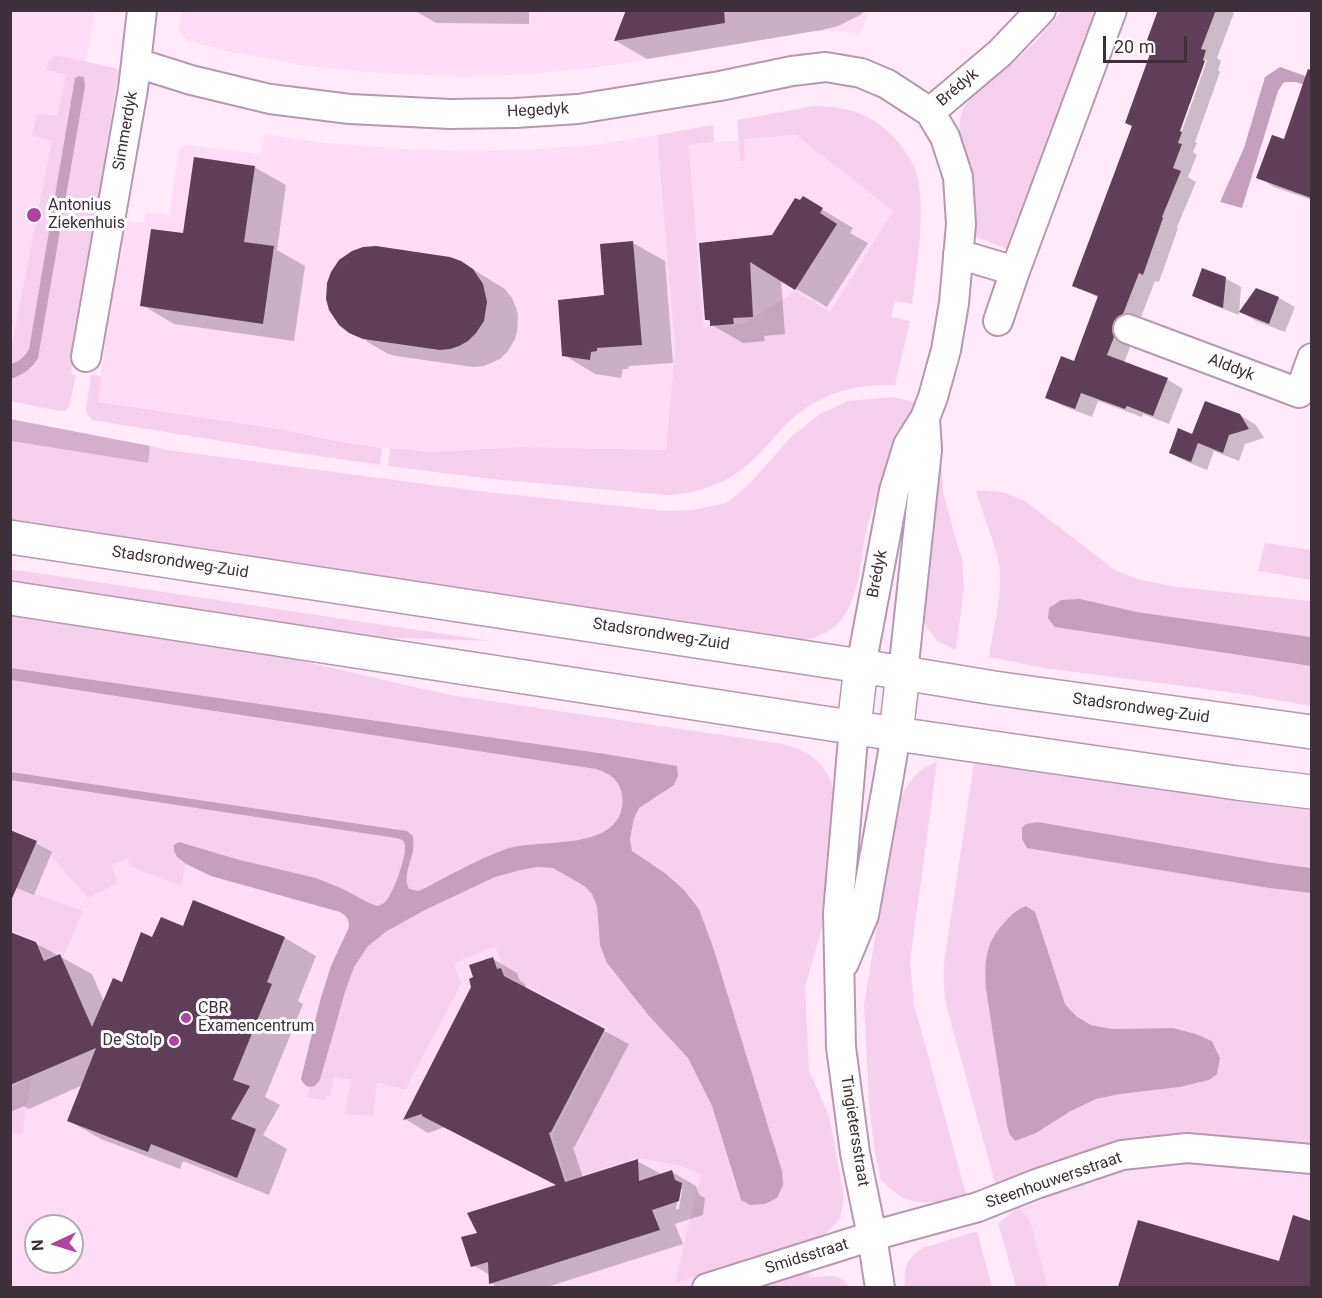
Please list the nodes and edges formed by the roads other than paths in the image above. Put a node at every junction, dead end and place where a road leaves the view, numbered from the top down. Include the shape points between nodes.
1 (142, 10) edge
2 (1041, 10) edge
3 (1112, 10) edge
4 (137, 63) junction
5 (930, 112) junction
6 (958, 254) junction
7 (1015, 271) junction
8 (998, 321) dead end
9 (1128, 329) dead end
10 (86, 357) dead end
11 (1309, 369) edge
12 (925, 418) junction
13 (10, 537) edge
14 (10, 598) edge
15 (861, 666) junction
16 (903, 673) junction
17 (854, 727) junction
18 (1311, 732) edge
19 (896, 734) junction
20 (1311, 792) edge
21 (840, 973) junction
22 (1311, 1159) edge
23 (872, 1236) junction
24 (707, 1287) edge
25 (880, 1287) edge

1 - 4 street, Simmerdyk
2 - 5 street, Brédyk via 1000,53
3 - 7 street
4 - 5 street, Hegedyk via 270,99 350,109 450,114 578,109 826,67 861,73 887,84
4 - 10 street, Simmerdyk
5 - 6 street, Brédyk via 945,137 958,177
6 - 7 street
6 - 12 street, Brédyk via 946,350
7 - 8 street
9 - 11 street, Alddyk via 1299,393
12 - 15 street, Brédyk via 908,445 894,491
12 - 16 street, Brédyk via 927,450
13 - 15 main road, Stadsrondweg-Zuid
14 - 17 main road
15 - 16 main road, Stadsrondweg-Zuid
15 - 17 main road
16 - 18 main road, Stadsrondweg-Zuid
16 - 19 main road
17 - 19 main road
17 - 21 street, Tingietersstraat via 838,913
19 - 20 main road
19 - 21 street, Tingietersstraat via 864,915
21 - 23 street, Tingietersstraat via 841,1047 855,1153
22 - 23 street, Steenhouwersstraat via 1187,1148 1122,1155 978,1207
23 - 24 street, Smidsstraat
23 - 25 street, Tingietersstraat

